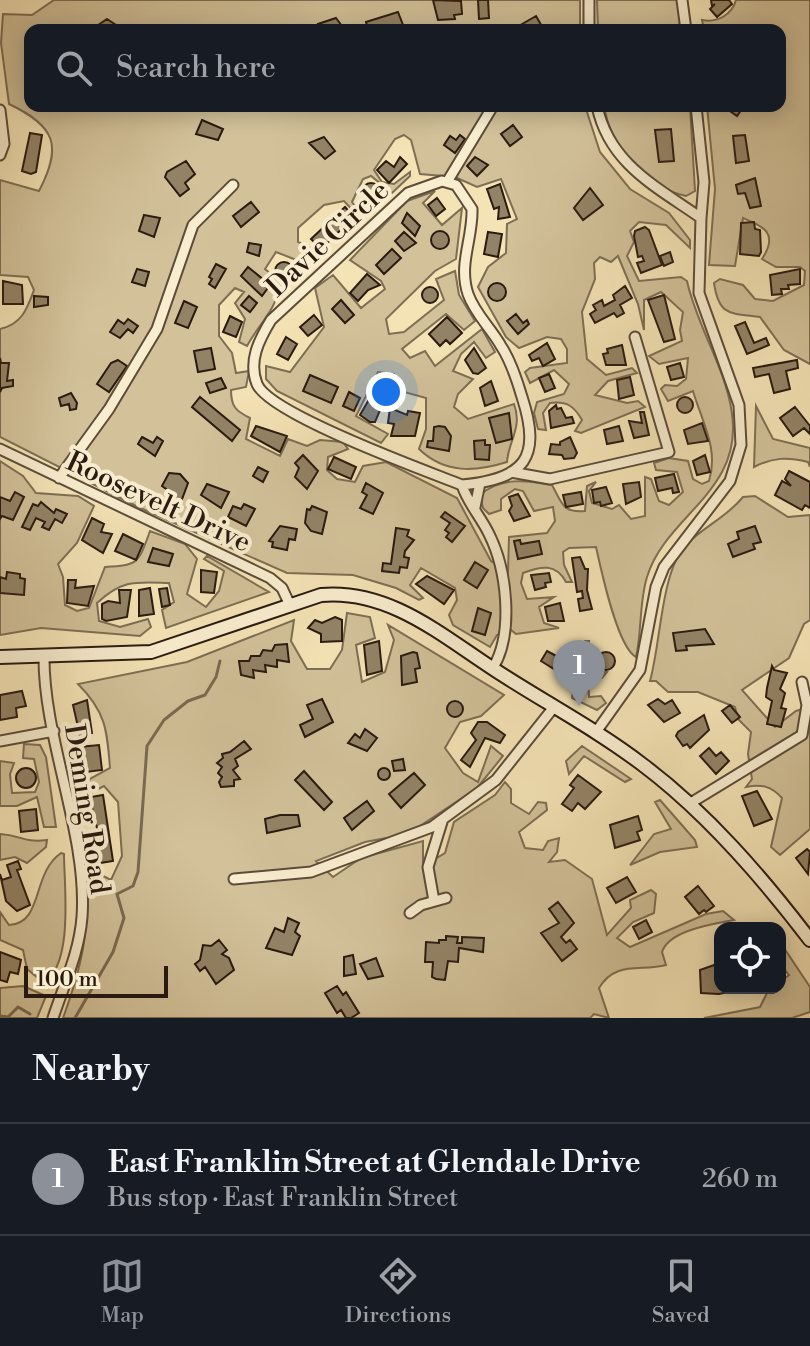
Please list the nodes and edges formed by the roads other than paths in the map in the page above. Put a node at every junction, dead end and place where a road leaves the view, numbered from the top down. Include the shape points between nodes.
1 (589, 0) edge
2 (682, 0) edge
3 (589, 24) edge
4 (685, 24) edge
5 (0, 110) edge
6 (489, 112) edge
7 (598, 112) edge
8 (697, 112) edge
9 (0, 155) edge
10 (447, 182) junction
11 (233, 185) dead end
12 (701, 218) junction
13 (635, 337) dead end
14 (0, 449) edge
15 (511, 472) junction
16 (59, 478) junction
17 (480, 483) junction
18 (462, 485) junction
19 (475, 507) junction
20 (289, 603) junction
21 (44, 655) junction
22 (0, 657) edge
23 (493, 668) junction
24 (802, 682) dead end
25 (554, 707) junction
26 (54, 731) junction
27 (596, 732) junction
28 (0, 741) edge
29 (689, 804) junction
30 (442, 822) junction
31 (234, 879) dead end
32 (446, 898) dead end
33 (434, 901) junction
34 (410, 913) dead end
35 (810, 940) edge
36 (53, 1018) edge

1 - 3 street
2 - 4 street
5 - 9 street
6 - 10 street
7 - 12 street via 627,167
8 - 12 street via 704,182
10 - 15 street via 466,194 472,209 464,265 468,292 510,363 529,416 530,451
10 - 18 street, Davie Circle via 408,193 271,320 254,360 258,387 267,399
11 - 16 street via 193,225 157,329
12 - 27 street via 699,293 739,405 741,445 730,481 664,567 640,670
13 - 15 street via 669,452 550,479
14 - 16 street, Roosevelt Drive
15 - 17 street, Davie Circle
16 - 20 street, Roosevelt Drive via 270,578
17 - 18 street, Davie Circle
17 - 19 street
18 - 19 street
19 - 23 street via 498,554 503,584 503,632
20 - 21 main road via 151,652
20 - 23 main road via 346,593 384,603
21 - 22 main road
21 - 26 street, Deming Road
23 - 25 main road
24 - 29 street via 807,705 802,735
25 - 27 main road
25 - 30 street via 496,780
26 - 28 street
26 - 36 street, Deming Road via 82,890 79,941
27 - 29 main road
29 - 35 main road
30 - 31 street via 311,872
30 - 33 street via 428,867
32 - 33 street
33 - 34 street

